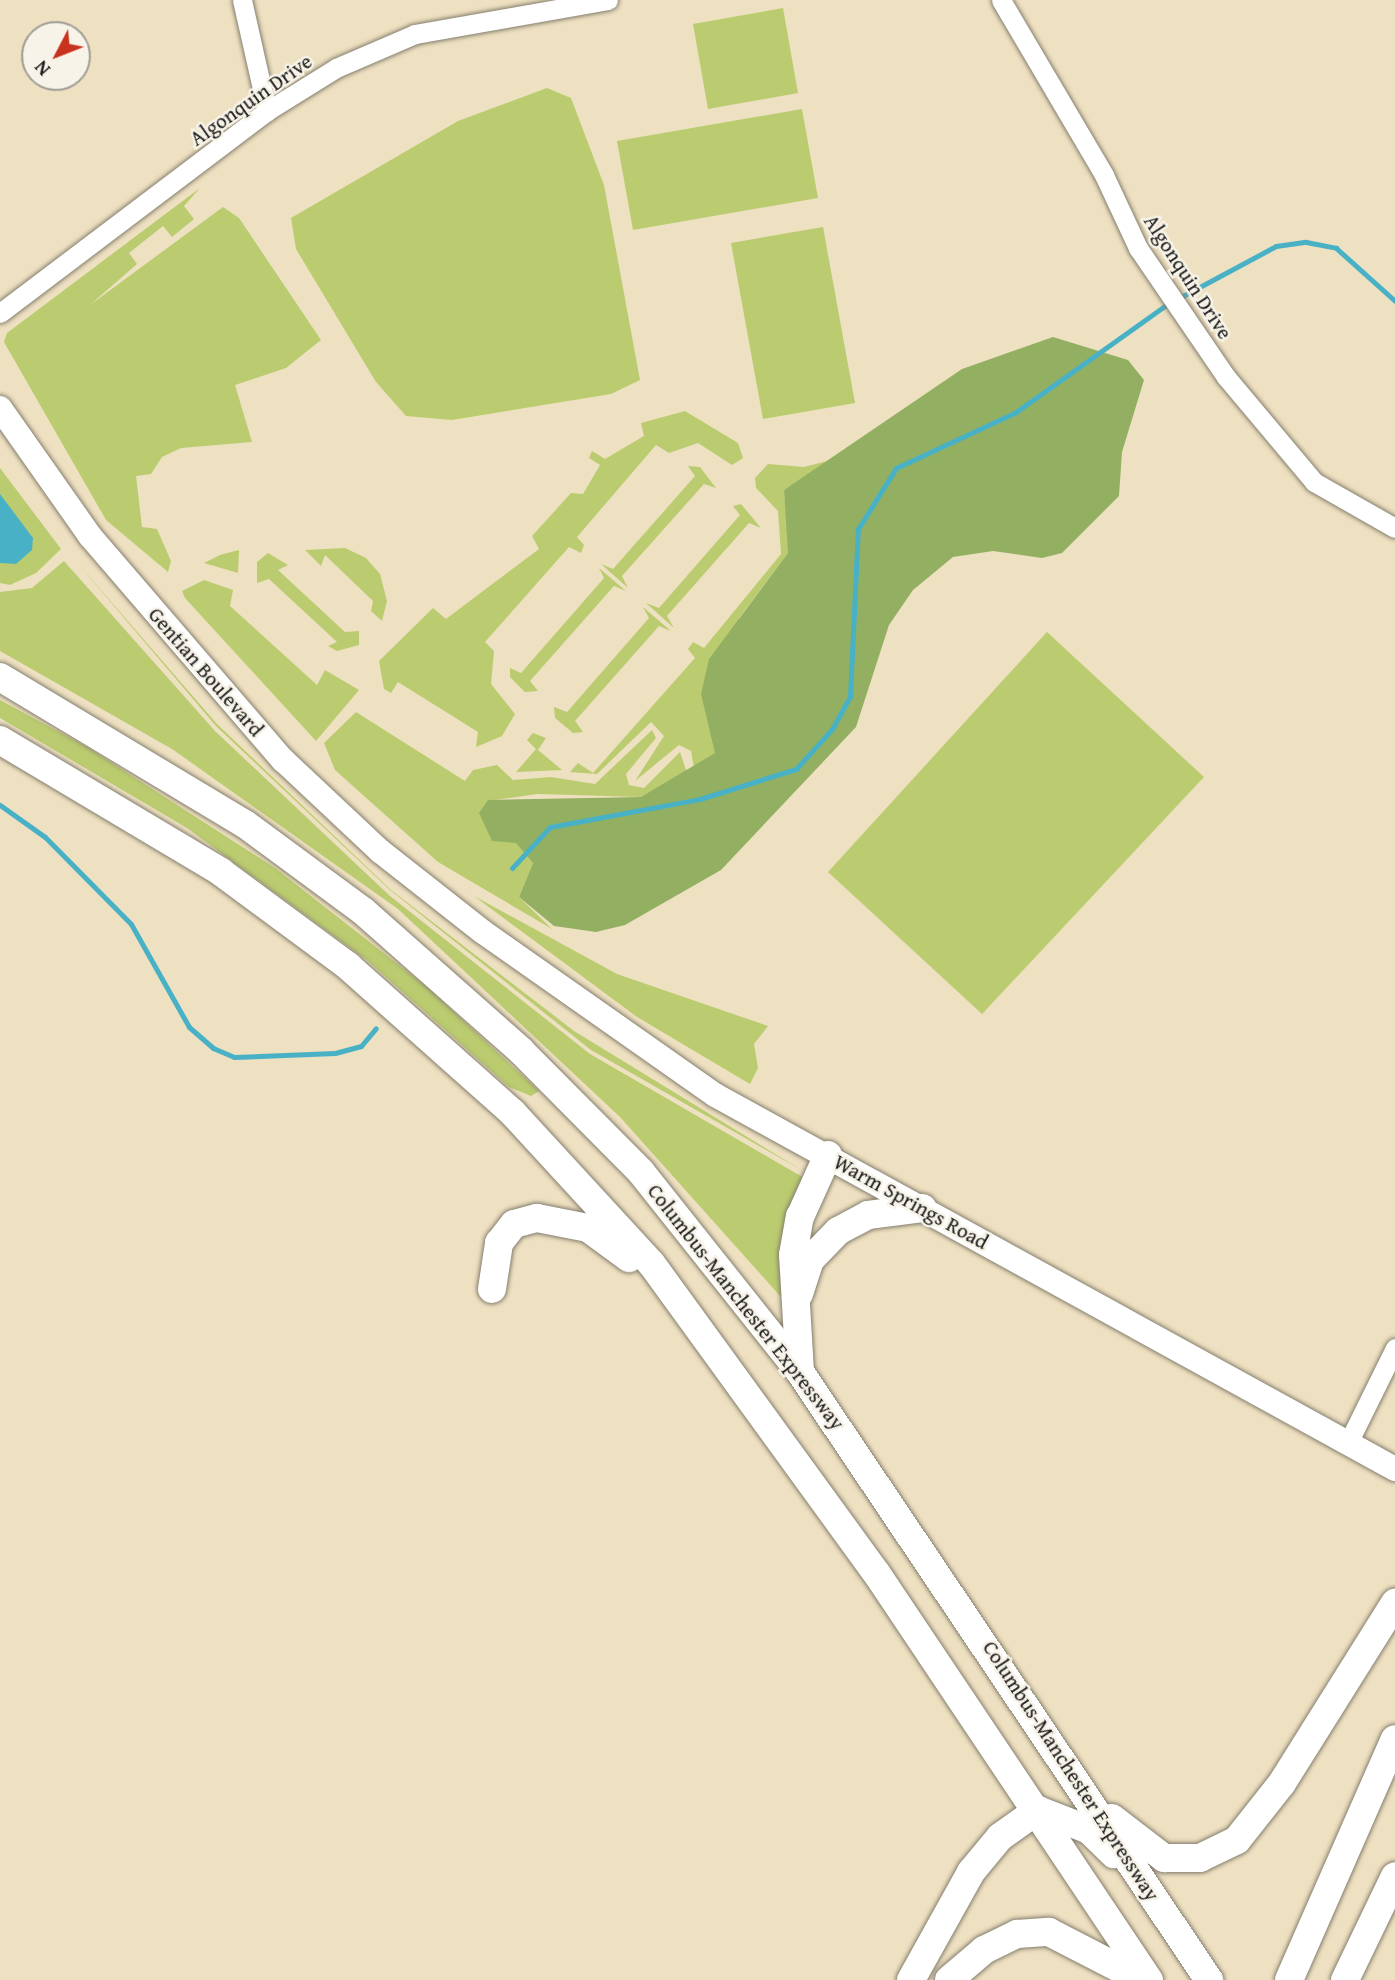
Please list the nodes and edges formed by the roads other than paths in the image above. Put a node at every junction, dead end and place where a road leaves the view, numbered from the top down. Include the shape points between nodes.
1 (242, 0) edge
2 (608, 0) edge
3 (1001, 0) edge
4 (267, 111) junction
5 (0, 313) edge
6 (0, 408) edge
7 (1395, 528) edge
8 (0, 677) edge
9 (0, 740) edge
10 (447, 904) joint
11 (828, 1155) junction
12 (923, 1208) junction
13 (492, 1289) dead end
14 (679, 1301) junction
15 (796, 1303) junction
16 (1395, 1348) edge
17 (800, 1372) junction
18 (1348, 1443) junction
19 (1395, 1469) edge
20 (1395, 1603) edge
21 (1395, 1739) edge
22 (1089, 1799) junction
23 (1038, 1810) junction
24 (1395, 1876) edge
25 (1149, 1889) junction
26 (911, 1980) edge
27 (949, 1980) edge
28 (1142, 1980) edge
29 (1149, 1980) edge
30 (1209, 1980) edge
31 (1289, 1980) edge
32 (1345, 1980) edge

1 - 4 street
2 - 4 street, Algonquin Drive via 415,34 336,68
3 - 7 street, Algonquin Drive via 1156,274 1193,328 1314,482
4 - 5 street, Algonquin Drive
6 - 10 main road, Gentian Boulevard via 90,536 283,760
8 - 17 highway, Columbus-Manchester Expressway via 245,824 434,970 641,1172
9 - 14 highway via 221,872 368,983 505,1104
10 - 11 main road, Warm Springs Road via 633,1043
11 - 12 main road, Warm Springs Road
11 - 15 highway via 800,1217 793,1255
12 - 15 highway via 868,1215 838,1231 810,1260
12 - 18 main road, Warm Springs Road
13 - 14 highway via 499,1243 514,1224 537,1218 588,1228
14 - 23 highway
15 - 17 highway
16 - 18 street
17 - 22 highway, Columbus-Manchester Expressway
18 - 19 main road, Warm Springs Road
20 - 22 highway via 1282,1783 1237,1840 1200,1858 1164,1858
21 - 31 highway
22 - 25 highway, Columbus-Manchester Expressway
23 - 25 highway via 1089,1830
23 - 26 highway via 1000,1837 971,1872
23 - 29 highway
24 - 32 highway
25 - 30 highway, Columbus-Manchester Expressway
27 - 28 highway via 1006,1939 1049,1932

